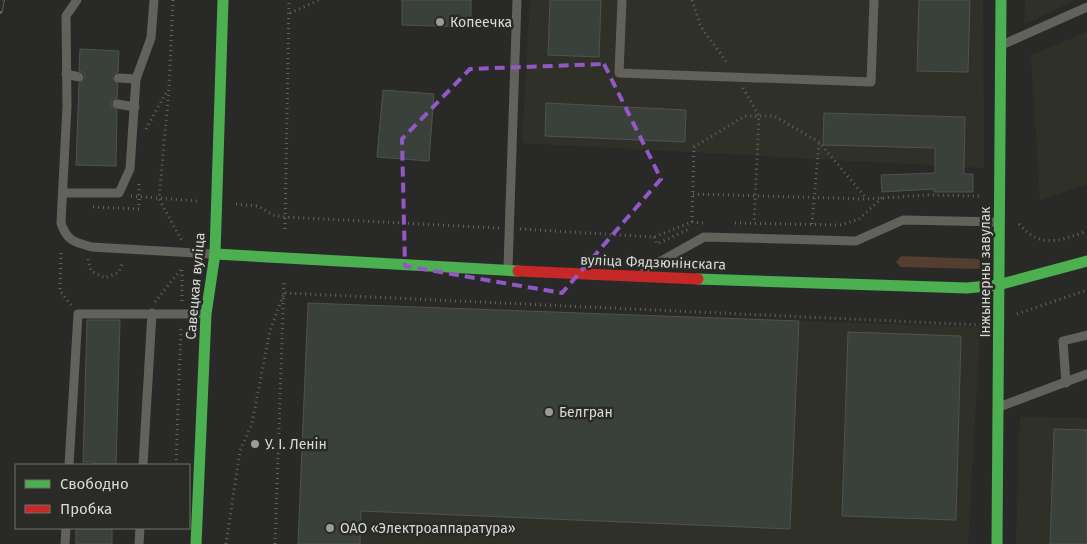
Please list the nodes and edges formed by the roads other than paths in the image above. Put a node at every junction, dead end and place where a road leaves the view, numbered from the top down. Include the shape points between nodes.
1 (77, 0) edge
2 (154, 0) edge
3 (223, 0) edge
4 (517, 0) edge
5 (622, 0) edge
6 (874, 0) edge
7 (1001, 0) edge
8 (1087, 7) edge
9 (1001, 46) junction
10 (66, 74) junction
11 (79, 77) dead end
12 (118, 78) dead end
13 (136, 79) junction
14 (117, 104) dead end
15 (67, 106) junction
16 (78, 106) dead end
17 (135, 107) junction
18 (63, 193) junction
19 (999, 222) junction
20 (215, 254) junction
21 (1087, 262) edge
22 (508, 270) junction
23 (630, 277) junction
24 (998, 285) junction
25 (152, 313) junction
26 (206, 314) junction
27 (1087, 335) edge
28 (1087, 374) edge
29 (1066, 383) junction
30 (999, 408) junction
31 (69, 464) edge
32 (143, 464) edge
33 (66, 529) edge
34 (140, 529) edge
35 (65, 544) edge
36 (139, 544) edge
37 (196, 544) edge
38 (997, 544) edge

1 - 10 lane via 66,16
2 - 13 lane via 151,38
3 - 20 main road, Савецкая вуліца
4 - 22 lane
5 - 6 lane via 619,73 871,82
7 - 9 main road, Інжынерны завулак
8 - 9 lane
9 - 19 main road, Інжынерны завулак
10 - 11 lane
10 - 15 lane
12 - 13 lane
13 - 17 lane
14 - 17 lane
15 - 16 lane
15 - 18 lane
17 - 18 lane via 130,169 119,193
18 - 20 lane via 61,223 65,235 76,243 92,247
19 - 23 lane via 903,220 856,240 704,237
19 - 24 main road, Інжынерны завулак
20 - 22 main road, вуліца Фядзюнінскага
20 - 26 main road, Савецкая вуліца
21 - 24 main road, вуліца Фядзюнінскага
22 - 23 main road, вуліца Фядзюнінскага
23 - 24 main road, вуліца Фядзюнінскага via 967,288
24 - 30 main road, Інжынерны завулак
25 - 26 lane
25 - 31 lane via 78,314
25 - 32 lane
26 - 37 main road, Савецкая вуліца
27 - 29 lane via 1062,340
28 - 29 lane
29 - 30 lane
30 - 38 main road, Інжынерны завулак
33 - 35 lane
34 - 36 lane

